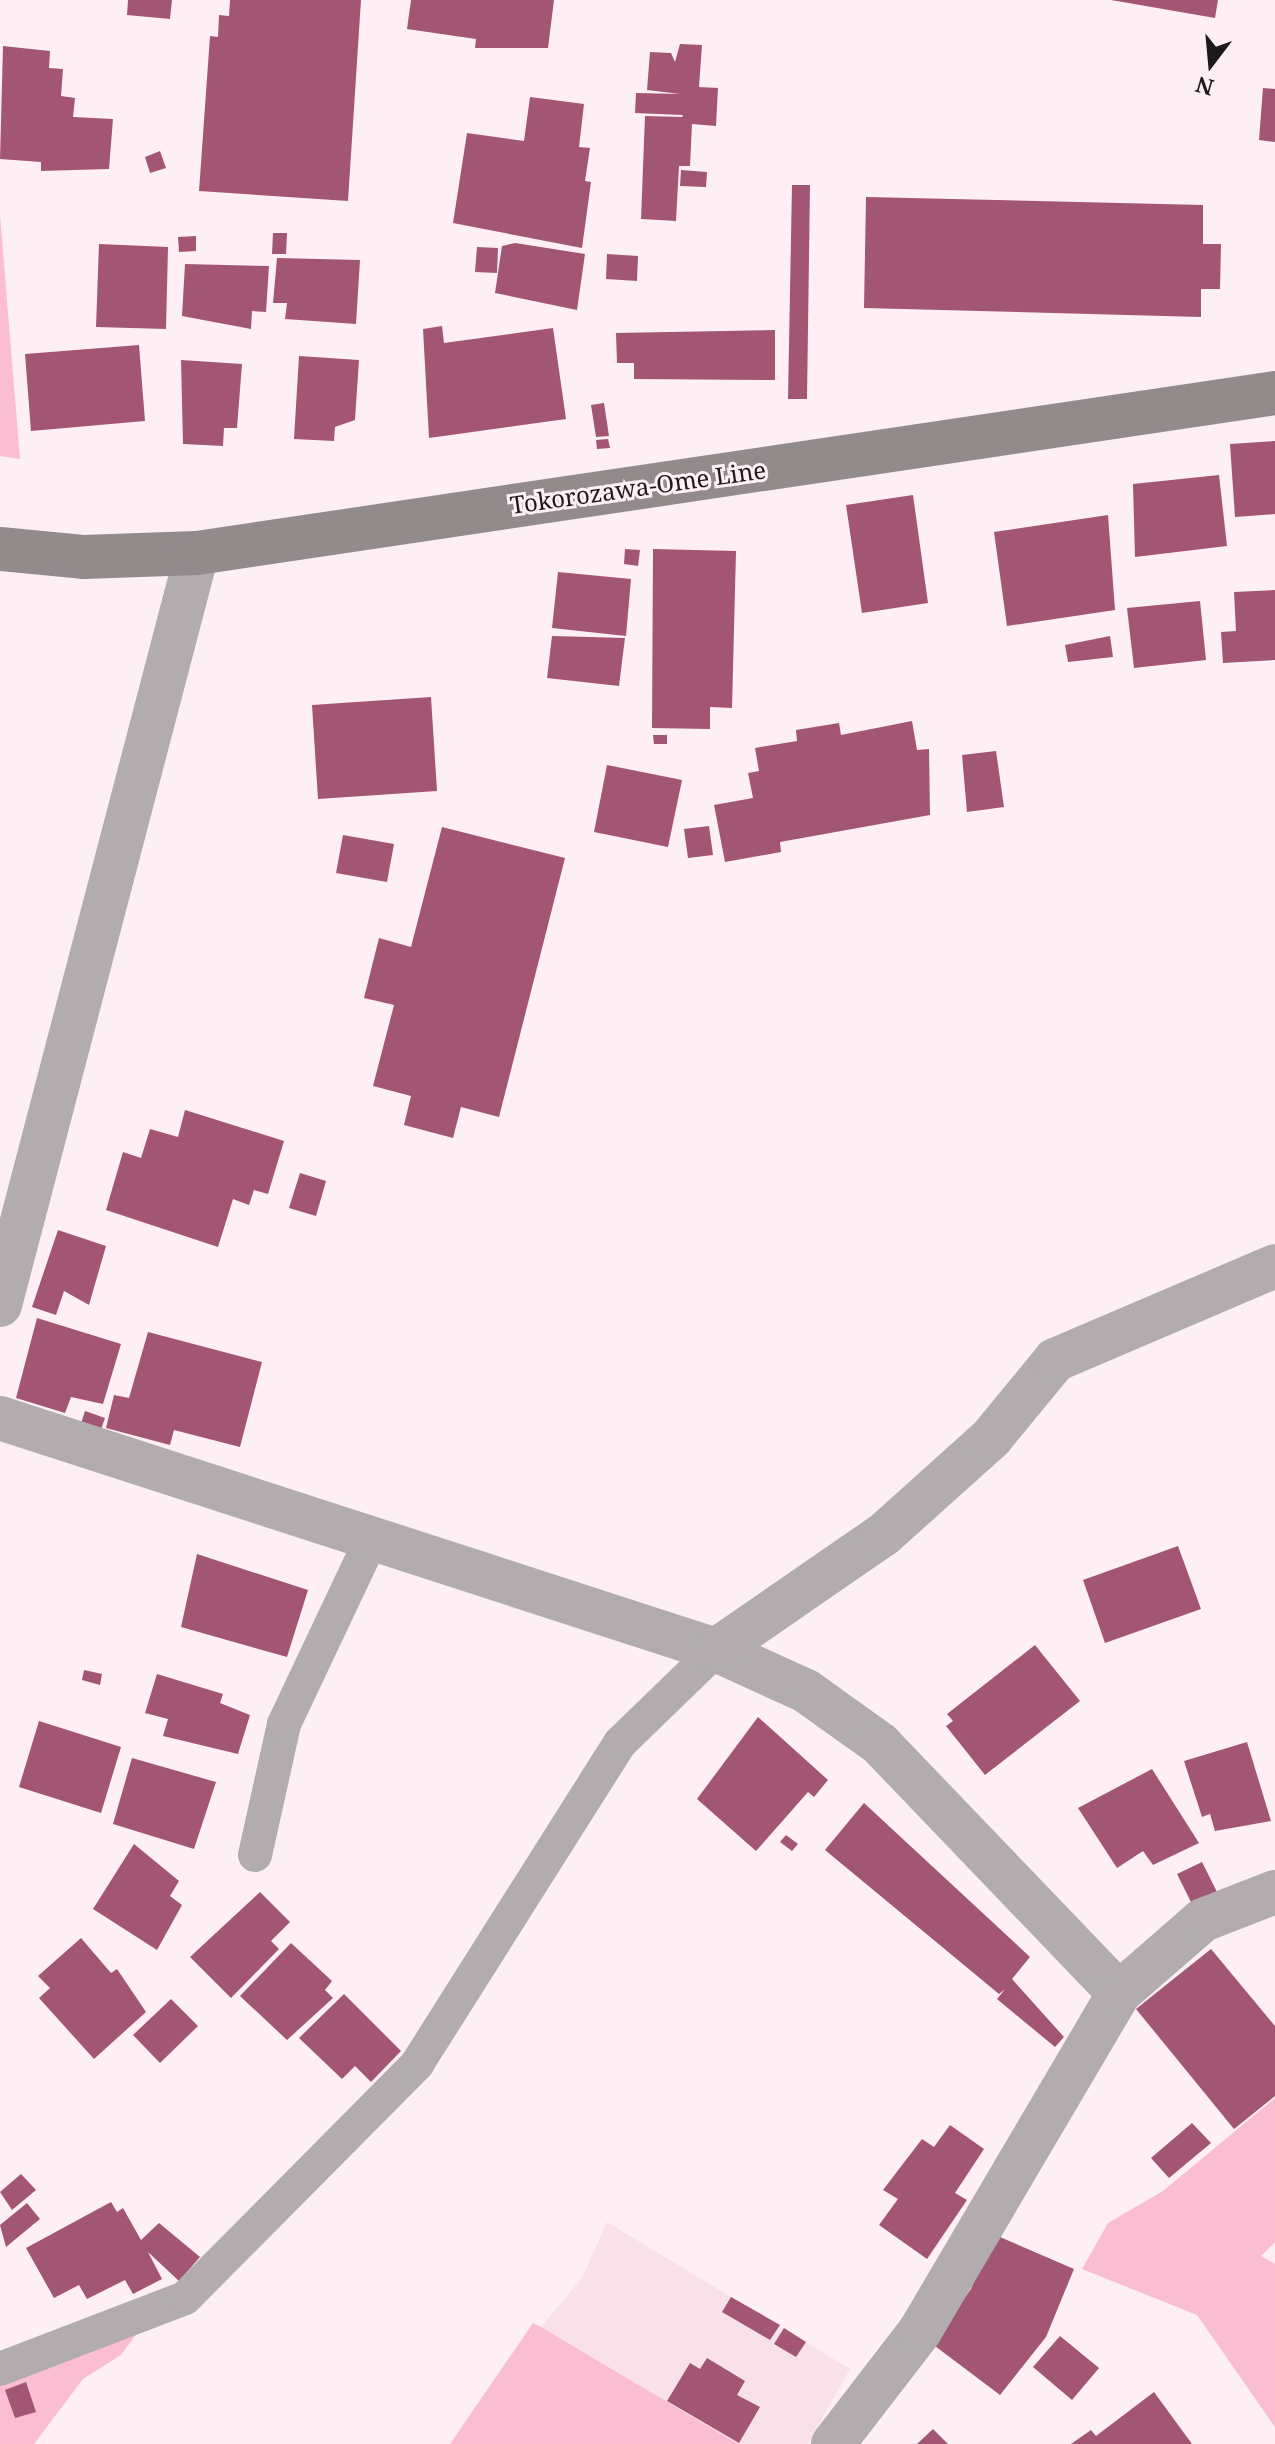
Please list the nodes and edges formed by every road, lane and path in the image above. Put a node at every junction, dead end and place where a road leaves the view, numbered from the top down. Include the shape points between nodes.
1 (1275, 393) edge
2 (0, 549) edge
3 (197, 553) junction
4 (1275, 1266) edge
5 (0, 1305) edge
6 (0, 1418) edge
7 (374, 1534) junction
8 (716, 1650) junction
9 (255, 1855) dead end
10 (1275, 1892) edge
11 (1119, 1993) junction
12 (0, 2369) edge
13 (833, 2444) edge

1 - 3 main road, Tokorozawa-Ome Line
2 - 3 main road, Tokorozawa-Ome Line via 83,557
3 - 5 street
4 - 8 street via 1055,1360 991,1438 883,1535
6 - 7 street
7 - 8 street
7 - 9 lane via 284,1724
8 - 11 street via 806,1691 880,1744
8 - 12 lane via 620,1743 417,2064 185,2298
10 - 11 street via 1203,1920
11 - 13 street via 920,2331

